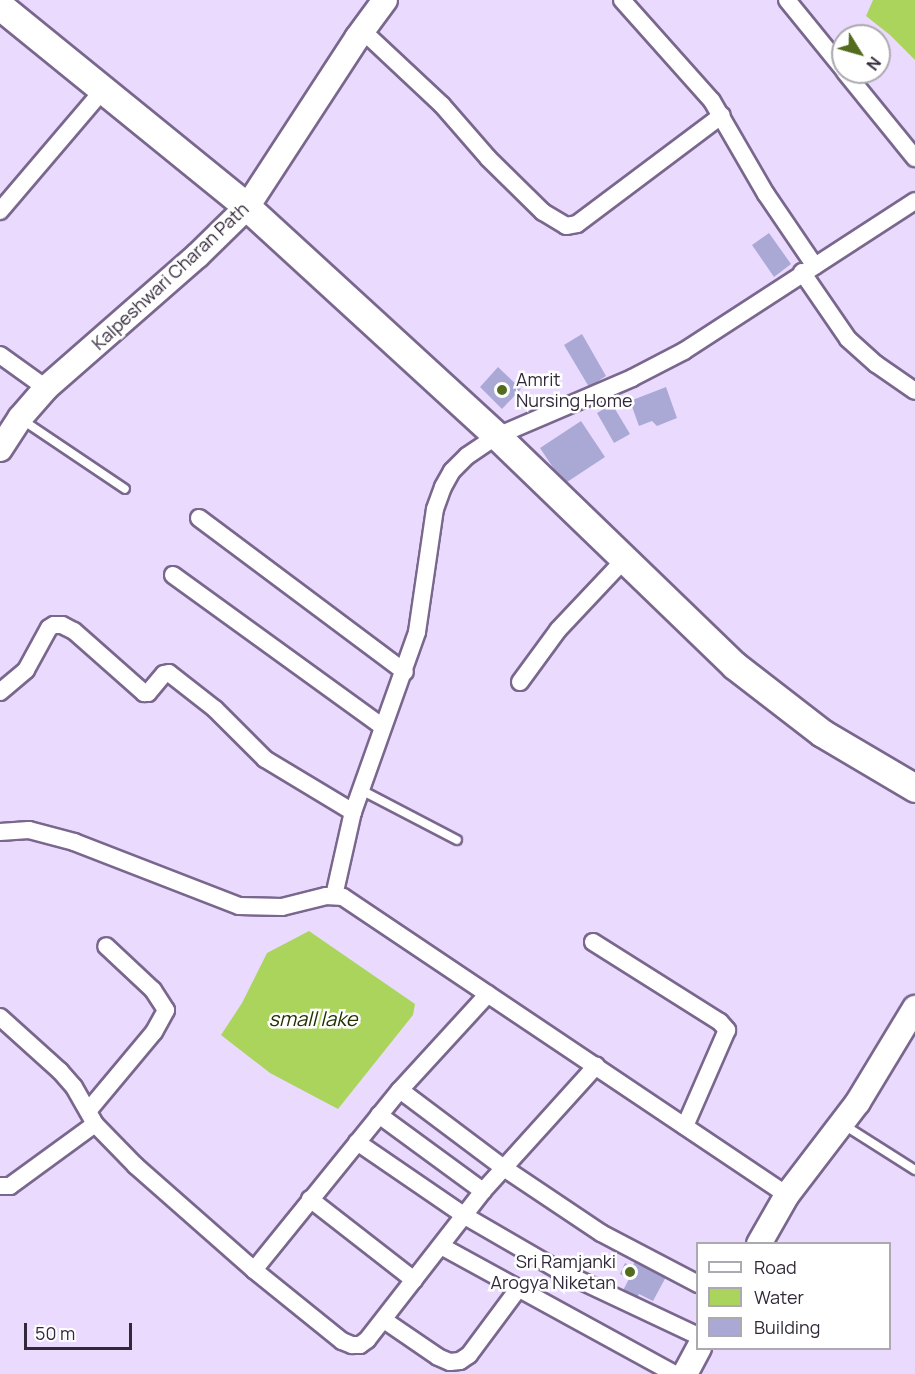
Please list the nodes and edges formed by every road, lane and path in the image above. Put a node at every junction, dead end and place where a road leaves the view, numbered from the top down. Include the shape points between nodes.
1 (622, 0) edge
2 (787, 0) edge
3 (378, 3) edge
4 (2, 10) edge
5 (363, 31) junction
6 (831, 55) edge
7 (855, 84) edge
8 (104, 89) junction
9 (722, 115) junction
10 (915, 158) edge
11 (915, 201) edge
12 (247, 207) junction
13 (0, 211) edge
14 (809, 269) junction
15 (0, 355) edge
16 (46, 387) junction
17 (915, 391) edge
18 (20, 418) junction
19 (497, 436) junction
20 (0, 449) edge
21 (125, 489) dead end
22 (199, 518) dead end
23 (624, 560) junction
24 (173, 575) dead end
25 (405, 672) junction
26 (520, 682) dead end
27 (0, 692) edge
28 (383, 727) junction
29 (915, 788) edge
30 (361, 790) junction
31 (353, 812) junction
32 (0, 832) edge
33 (457, 840) dead end
34 (334, 896) junction
35 (593, 942) dead end
36 (106, 946) dead end
37 (488, 994) junction
38 (915, 1008) edge
39 (0, 1017) edge
40 (596, 1066) junction
41 (400, 1090) junction
42 (379, 1115) junction
43 (91, 1117) junction
44 (842, 1124) junction
45 (685, 1126) junction
46 (357, 1142) junction
47 (504, 1168) junction
48 (915, 1170) edge
49 (0, 1186) edge
50 (483, 1191) junction
51 (787, 1195) junction
52 (309, 1199) junction
53 (465, 1216) junction
54 (760, 1242) edge
55 (441, 1246) junction
56 (254, 1270) junction
57 (414, 1280) junction
58 (696, 1283) edge
59 (518, 1289) junction
60 (384, 1320) junction
61 (696, 1335) edge
62 (688, 1368) edge

1 - 9 street
2 - 6 street
3 - 5 street, Kalpeshwari Charan Path
4 - 8 main road
5 - 9 street via 442,105 543,212 566,226 577,224
5 - 12 street, Kalpeshwari Charan Path
7 - 10 street
8 - 12 main road
8 - 13 street
9 - 14 street
11 - 14 street
12 - 16 street, Kalpeshwari Charan Path via 198,255
12 - 19 main road
14 - 17 street via 848,339
14 - 19 street via 684,351 633,378
15 - 16 street
16 - 18 street, Kalpeshwari Charan Path
18 - 20 street, Kalpeshwari Charan Path
18 - 21 lane
19 - 23 main road
19 - 25 street via 467,456 443,487 435,509 417,632
22 - 25 street
23 - 26 street via 558,630
23 - 29 main road via 734,665 822,733
24 - 28 street
25 - 28 street
27 - 31 street via 26,670 49,628 62,625 74,631 144,693 169,673 215,709 266,759
28 - 30 street
30 - 31 street
30 - 33 lane
31 - 34 street
32 - 34 street via 29,830 74,842 239,906 282,907
34 - 37 street via 355,904
35 - 45 street via 726,1027 727,1034
36 - 43 street via 153,990 166,1010
37 - 40 street
37 - 41 street
38 - 44 street
39 - 43 street via 60,1071
40 - 45 street
40 - 47 street
41 - 42 street
41 - 47 street
42 - 46 street
42 - 50 street
43 - 49 street via 10,1186
43 - 56 street via 136,1166
44 - 48 lane
44 - 51 street
45 - 51 street
46 - 52 street
46 - 53 street
47 - 50 street
47 - 58 street via 601,1233
50 - 53 street
51 - 54 street
52 - 56 street
52 - 57 street
53 - 55 street
53 - 61 street via 558,1270
55 - 57 street
55 - 59 street
56 - 60 street via 352,1345 368,1340
57 - 60 street
59 - 60 street via 469,1355 460,1361 438,1357
59 - 62 street

